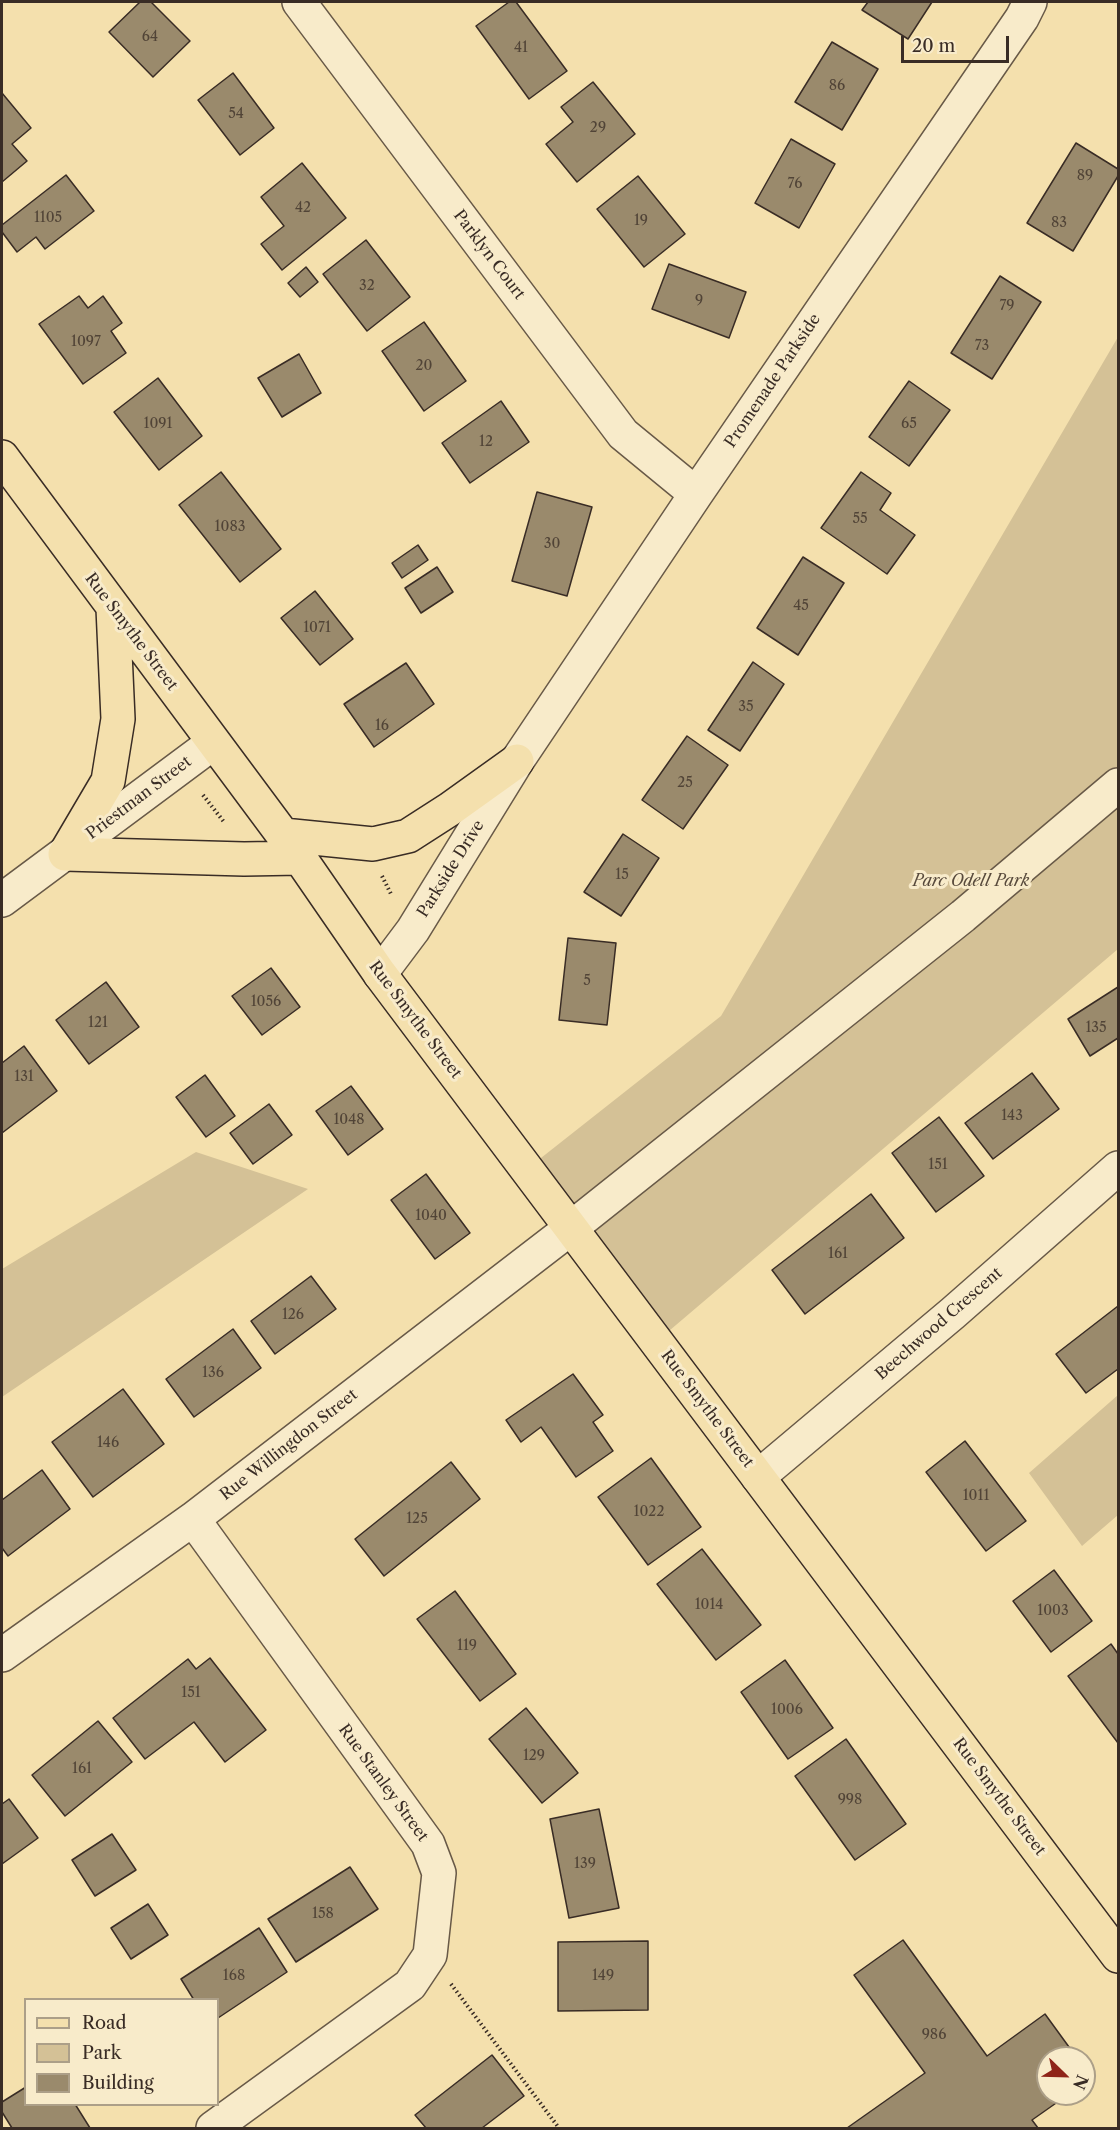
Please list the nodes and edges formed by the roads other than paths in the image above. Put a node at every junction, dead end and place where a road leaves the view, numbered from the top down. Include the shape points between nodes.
1 (299, 2) edge
2 (1030, 2) edge
3 (2, 457) edge
4 (696, 494) junction
5 (113, 608) junction
6 (213, 743) junction
7 (517, 761) junction
8 (1119, 785) edge
9 (292, 847) junction
10 (64, 854) junction
11 (2, 900) edge
12 (380, 974) junction
13 (1119, 1168) edge
14 (571, 1228) junction
15 (758, 1478) junction
16 (193, 1519) junction
17 (2, 1655) edge
18 (1119, 1956) edge
19 (213, 2128) edge

1 - 4 street, Parklyn Court via 623,434
2 - 4 street, Promenade Parkside
3 - 5 main road, Rue Smythe Street
4 - 7 street, Promenade Parkside
5 - 6 main road, Rue Smythe Street
5 - 10 main road via 118,719 108,781
6 - 9 main road, Rue Smythe Street
6 - 10 street, Priestman Street
7 - 9 main road via 408,837 373,844
7 - 12 street, Parkside Drive via 413,930
8 - 14 street, Rue Willingdon Street via 963,916
9 - 10 main road via 244,859
9 - 12 main road, Rue Smythe Street
10 - 11 street, Priestman Street
12 - 14 main road, Rue Smythe Street
13 - 15 street, Beechwood Crescent
14 - 15 main road, Rue Smythe Street
14 - 16 street, Rue Willingdon Street
15 - 18 main road, Rue Smythe Street
16 - 17 street, Rue Willingdon Street
16 - 19 street, Rue Stanley Street via 428,1844 440,1874 430,1955 410,1985

